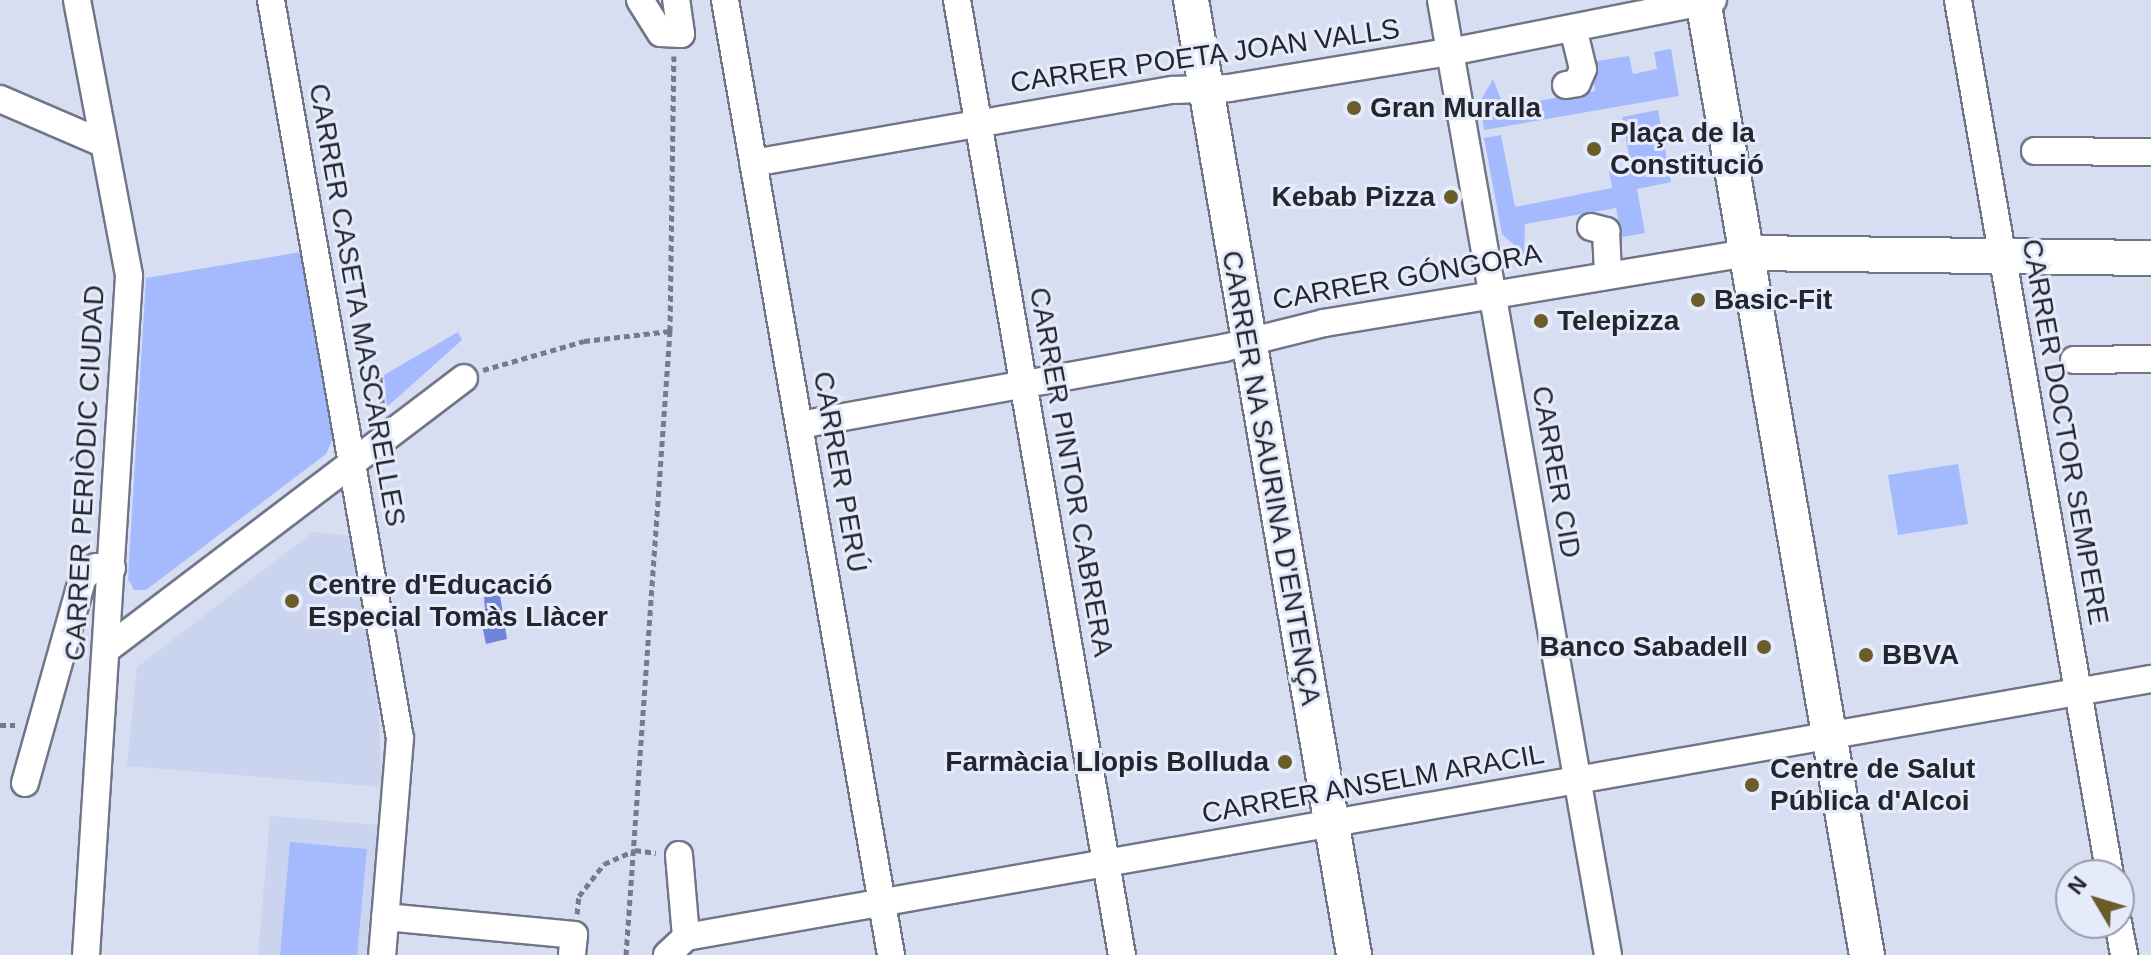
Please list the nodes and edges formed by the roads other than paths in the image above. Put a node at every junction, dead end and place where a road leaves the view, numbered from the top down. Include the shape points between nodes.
1 (77, 0) edge
2 (271, 0) edge
3 (640, 0) edge
4 (676, 0) edge
5 (725, 0) edge
6 (957, 0) edge
7 (1191, 0) edge
8 (1441, 0) edge
9 (1958, 0) edge
10 (1706, 1) edge
11 (1573, 28) junction
12 (1450, 52) junction
13 (1566, 85) dead end
14 (1205, 89) junction
15 (0, 99) edge
16 (978, 122) junction
17 (102, 143) junction
18 (2035, 151) dead end
19 (2151, 152) edge
20 (753, 163) junction
21 (1591, 227) dead end
22 (1745, 253) junction
23 (2002, 256) junction
24 (2151, 258) edge
25 (1608, 274) junction
26 (1492, 294) junction
27 (1249, 340) junction
28 (2151, 359) edge
29 (2074, 360) dead end
30 (464, 378) road end
31 (1023, 385) junction
32 (800, 425) junction
33 (353, 464) junction
34 (112, 568) junction
35 (107, 649) junction
36 (2151, 679) edge
37 (2077, 691) junction
38 (1829, 736) junction
39 (1579, 780) junction
40 (25, 783) dead end
41 (1331, 823) junction
42 (679, 855) dead end
43 (2107, 859) edge
44 (1106, 863) junction
45 (882, 904) junction
46 (385, 917) junction
47 (573, 945) edge
48 (677, 946) edge
49 (86, 955) edge
50 (382, 955) edge
51 (891, 955) edge
52 (1122, 955) edge
53 (1354, 955) edge
54 (1608, 955) edge
55 (1867, 955) edge

1 - 17 street, CARRER PERIÒDIC CIUDAD
2 - 33 street, CARRER CASETA MASCARELLES
3 - 4 street via 661,33 674,35 681,34
5 - 20 street, CARRER PERÚ
6 - 16 street, CARRER PINTOR CABRERA
7 - 14 main road, CARRER NA SAURINA D'ENTENÇA
8 - 12 street, CARRER CID
9 - 23 street, CARRER DOCTOR SEMPERE
10 - 11 street, CARRER POETA JOAN VALLS
10 - 22 main road
11 - 12 street, CARRER POETA JOAN VALLS
11 - 13 street via 1583,69 1577,83
12 - 14 street, CARRER POETA JOAN VALLS
12 - 26 street, CARRER CID
14 - 16 street, CARRER POETA JOAN VALLS
14 - 27 main road, CARRER NA SAURINA D'ENTENÇA
15 - 17 street
16 - 20 street, CARRER POETA JOAN VALLS
16 - 31 street, CARRER PINTOR CABRERA
17 - 34 street, CARRER PERIÒDIC CIUDAD via 129,276
18 - 19 street
20 - 32 street, CARRER PERÚ
21 - 25 street via 1606,231
22 - 23 main road
22 - 25 street, CARRER GÓNGORA
22 - 38 main road
23 - 24 main road
23 - 37 street, CARRER DOCTOR SEMPERE
25 - 26 street, CARRER GÓNGORA
26 - 27 street, CARRER GÓNGORA
26 - 39 street, CARRER CID
27 - 31 street, CARRER GÓNGORA
27 - 41 main road, CARRER NA SAURINA D'ENTENÇA
28 - 29 street
30 - 33 street
31 - 32 street, CARRER GÓNGORA
31 - 44 street, CARRER PINTOR CABRERA
32 - 45 street, CARRER PERÚ
33 - 35 street
33 - 46 street, CARRER CASETA MASCARELLES via 400,738
34 - 35 street, CARRER PERIÒDIC CIUDAD
34 - 40 street via 96,567 83,577
35 - 49 street, CARRER PERIÒDIC CIUDAD
36 - 37 street, CARRER ANSELM ARACIL
37 - 38 street, CARRER ANSELM ARACIL
37 - 43 street, CARRER DOCTOR SEMPERE
38 - 39 street, CARRER ANSELM ARACIL
38 - 55 main road
39 - 41 street, CARRER ANSELM ARACIL
39 - 54 street, CARRER CID
41 - 44 street, CARRER ANSELM ARACIL
41 - 53 main road, CARRER NA SAURINA D'ENTENÇA
42 - 48 street, CARRER ANSELM ARACIL
44 - 45 street, CARRER ANSELM ARACIL
44 - 52 street, CARRER PINTOR CABRERA
45 - 48 street, CARRER ANSELM ARACIL
45 - 51 street, CARRER PERÚ
46 - 47 street
46 - 50 street, CARRER CASETA MASCARELLES

